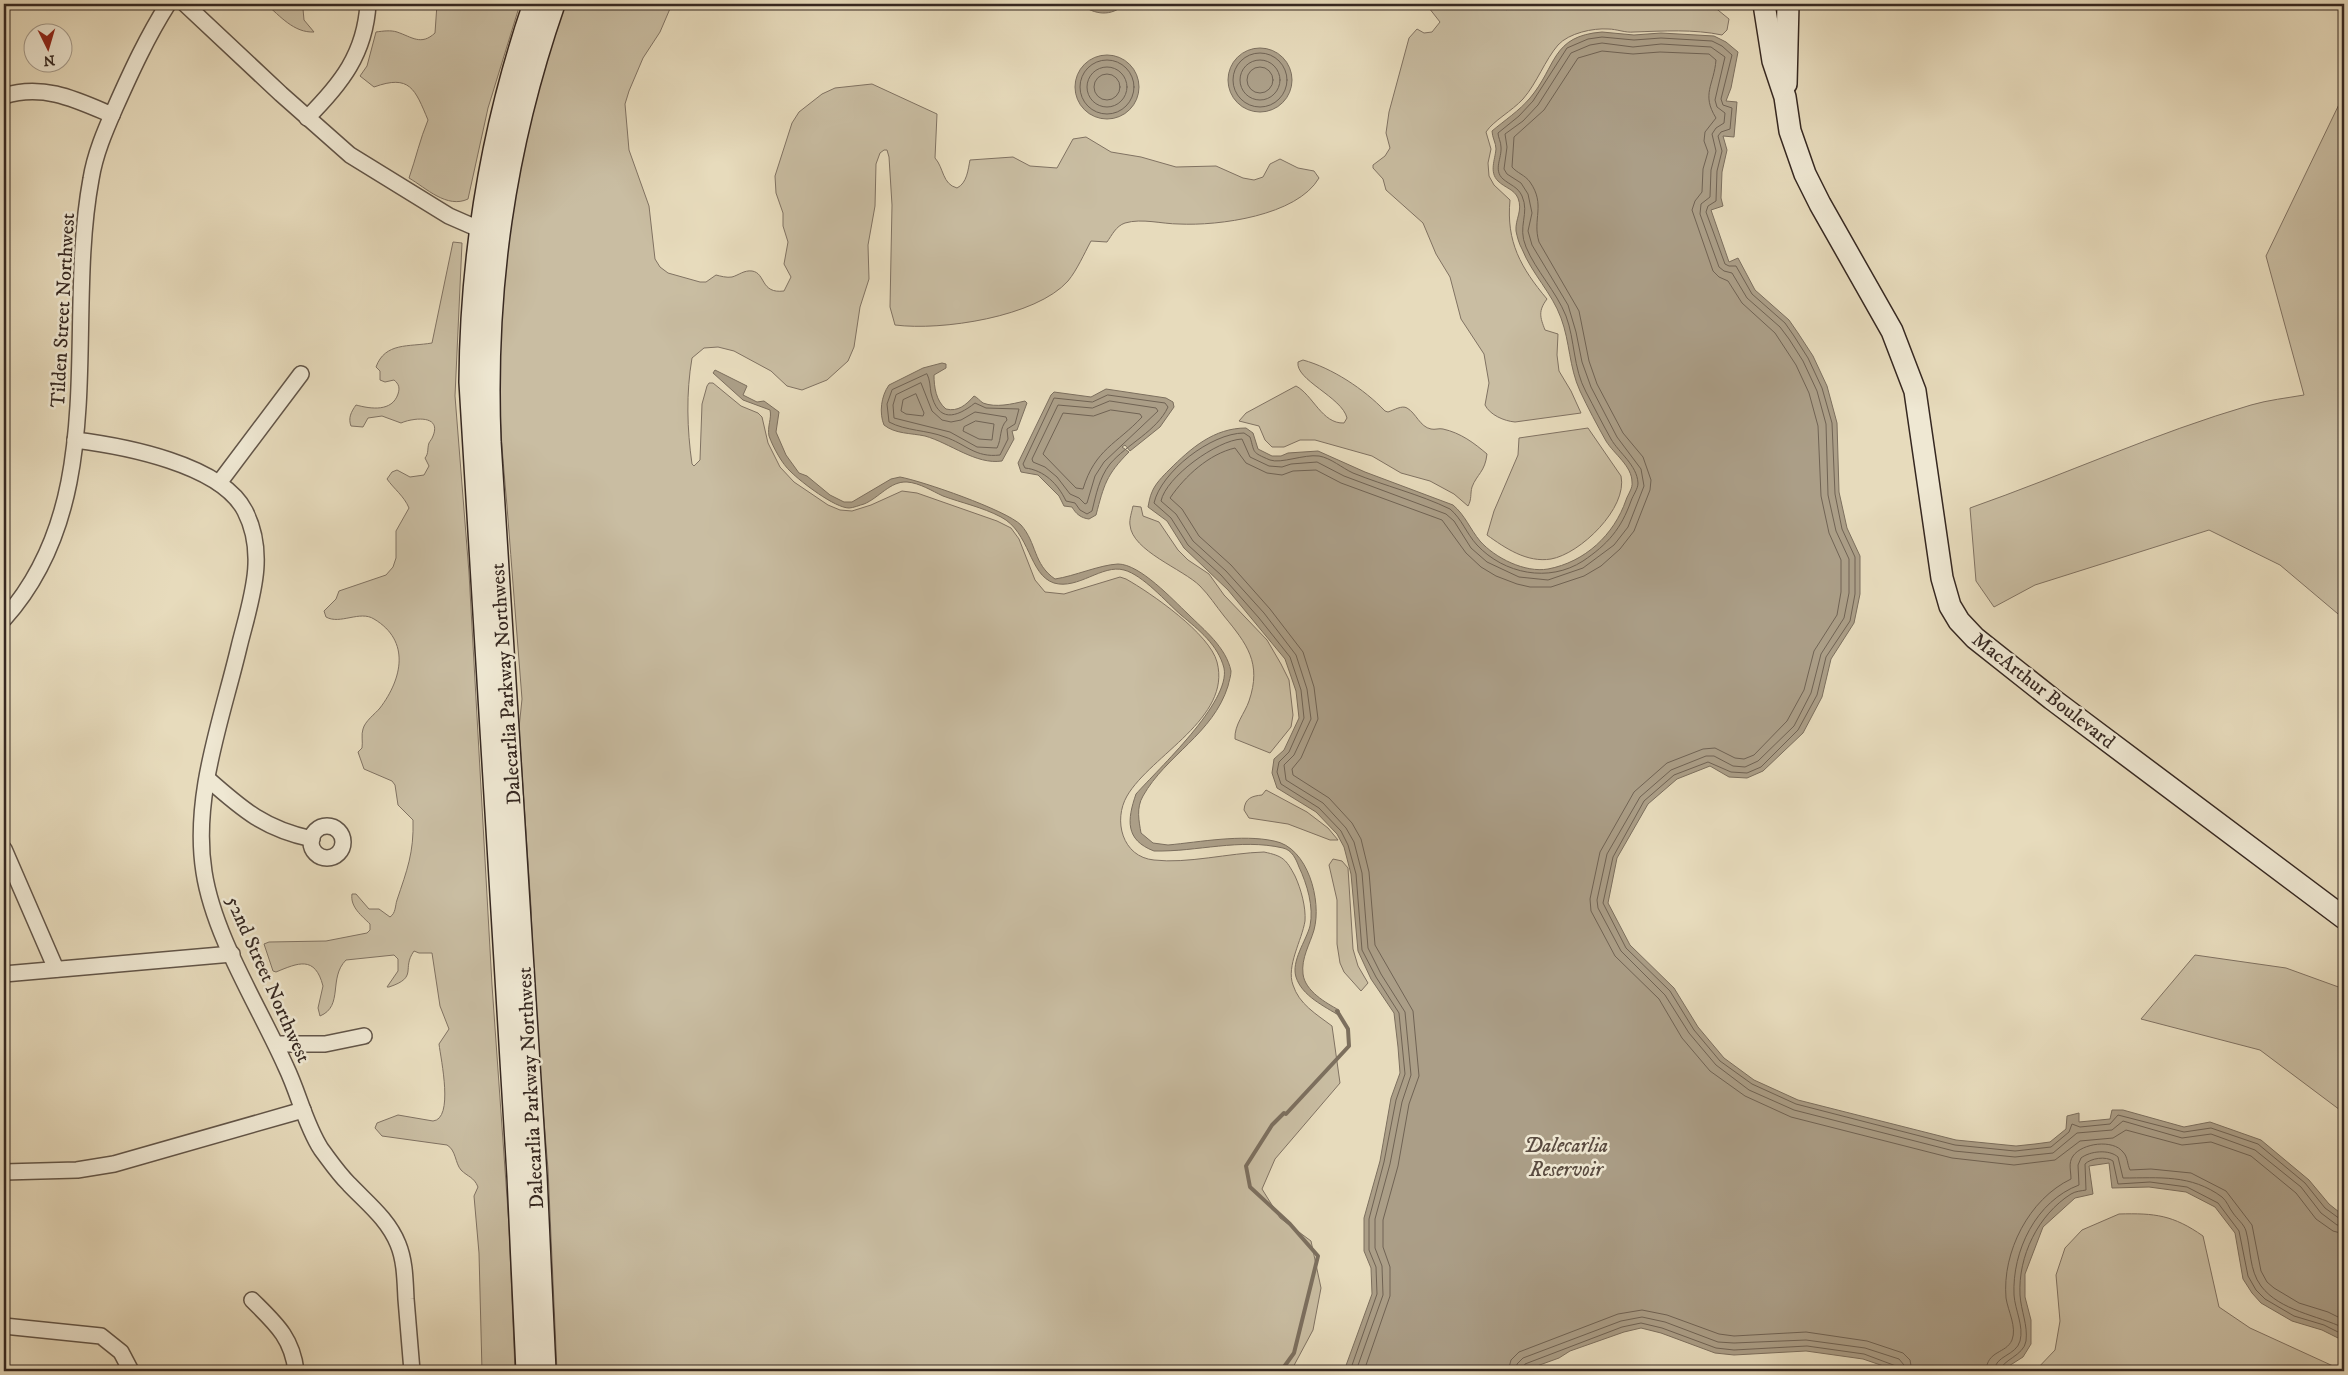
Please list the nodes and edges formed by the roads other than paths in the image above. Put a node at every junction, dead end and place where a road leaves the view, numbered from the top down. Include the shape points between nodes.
1 (168, 4) edge
2 (184, 4) edge
3 (368, 4) edge
4 (534, 4) edge
5 (554, 4) edge
6 (1764, 4) edge
7 (1788, 4) edge
8 (4, 96) edge
9 (1785, 97) junction
10 (112, 115) junction
11 (307, 118) junction
12 (488, 233) junction
13 (301, 374) dead end
14 (75, 440) junction
15 (219, 483) junction
16 (4, 619) edge
17 (208, 779) junction
18 (312, 839) dead end
19 (4, 849) edge
20 (2344, 918) edge
21 (232, 954) junction
22 (56, 969) junction
23 (4, 974) edge
24 (364, 1036) dead end
25 (276, 1044) junction
26 (303, 1110) junction
27 (4, 1172) edge
28 (252, 1300) dead end
29 (4, 1326) edge
30 (131, 1371) edge
31 (296, 1371) edge
32 (412, 1371) edge
33 (527, 1371) edge
34 (546, 1371) edge

1 - 10 street, Tilden Street Northwest
2 - 11 street
3 - 11 street via 364,31 352,63 336,88
4 - 12 main road, Dalecarlia Parkway Northwest via 500,121
5 - 12 main road, Dalecarlia Parkway Northwest
6 - 9 main road via 1774,61
7 - 9 main road
8 - 10 street via 22,91 48,92
9 - 20 main road, MacArthur Boulevard via 1790,132 1805,174 1892,331 1915,391 1942,578 1950,606 1959,620 1975,638 2045,693
10 - 14 street, Tilden Street Northwest via 94,165 86,211
11 - 12 street via 378,174 449,216
12 - 33 main road, Dalecarlia Parkway Northwest via 470,345 471,425
12 - 34 main road, Dalecarlia Parkway Northwest via 490,442
13 - 15 street
14 - 15 street, 52nd Street Northwest via 143,453
14 - 16 street, Tilden Street Northwest via 71,479 53,538 34,577
15 - 17 street, 52nd Street Northwest via 236,498 247,516 255,540 257,568
17 - 18 street via 264,824
17 - 21 street, 52nd Street Northwest via 201,833 203,862 210,900
19 - 22 street
21 - 22 street
21 - 25 street, 52nd Street Northwest
22 - 23 street
24 - 25 street via 325,1044
25 - 26 street, 52nd Street Northwest
26 - 27 street via 114,1164 77,1170
26 - 32 street, 52nd Street Northwest via 327,1157 380,1214 396,1240 404,1265
28 - 31 street via 287,1338
29 - 30 street via 101,1336 121,1352

